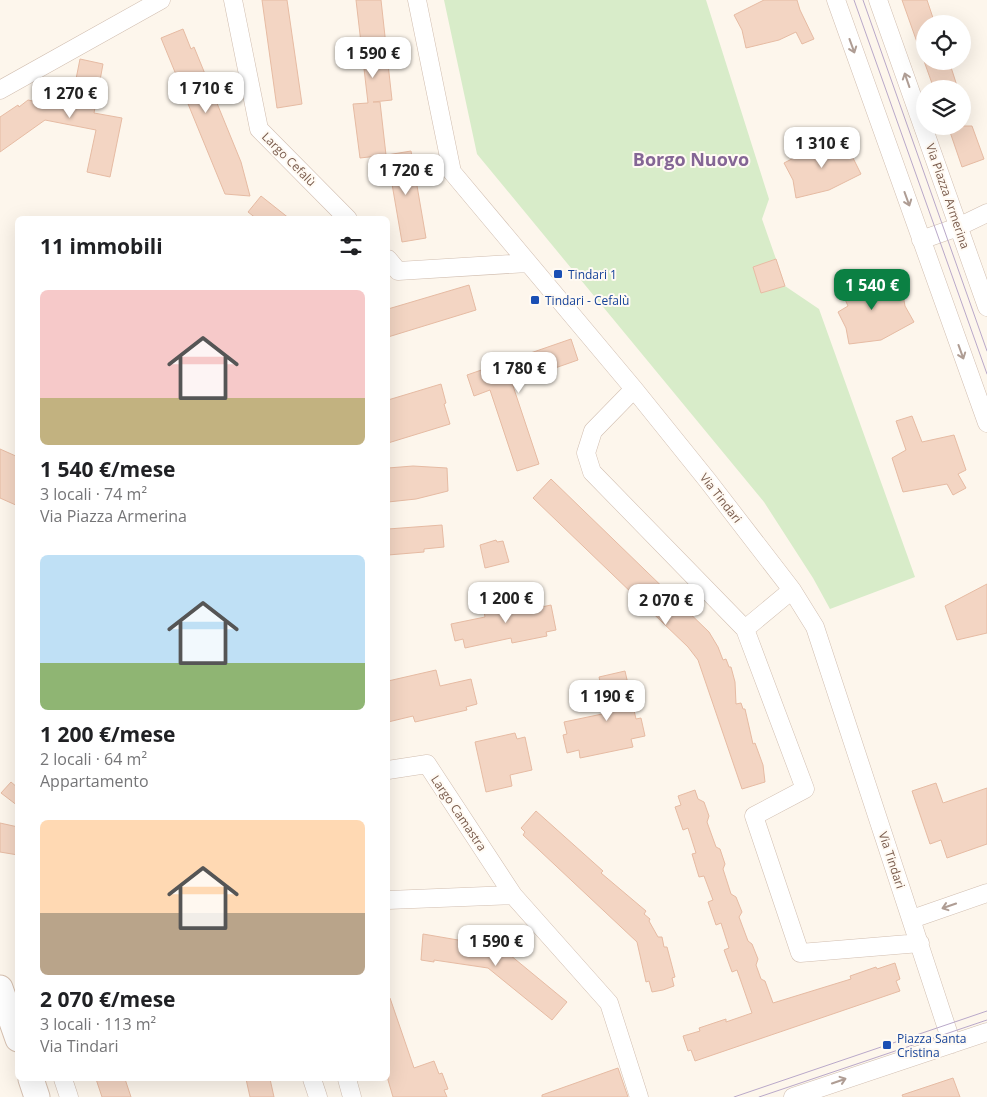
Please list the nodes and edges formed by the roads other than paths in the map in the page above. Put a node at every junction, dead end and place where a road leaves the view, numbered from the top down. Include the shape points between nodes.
1 (161, 0) edge
2 (233, 0) edge
3 (417, 0) edge
4 (836, 0) edge
5 (878, 0) edge
6 (0, 90) edge
7 (987, 213) edge
8 (345, 216) edge
9 (958, 227) junction
10 (921, 240) junction
11 (390, 261) edge
12 (528, 263) junction
13 (987, 307) edge
14 (634, 389) junction
15 (987, 423) edge
16 (792, 590) junction
17 (745, 629) junction
18 (390, 770) edge
19 (987, 893) edge
20 (513, 895) junction
21 (390, 900) edge
22 (912, 919) junction
23 (920, 942) junction
24 (0, 988) edge
25 (15, 1030) edge
26 (987, 1032) edge
27 (952, 1044) junction
28 (32, 1081) edge
29 (64, 1081) edge
30 (313, 1081) edge
31 (348, 1081) edge
32 (37, 1097) edge
33 (68, 1097) edge
34 (318, 1097) edge
35 (352, 1097) edge
36 (639, 1097) edge
37 (793, 1097) edge

1 - 6 street
2 - 8 street, Largo Cefalù via 259,129
3 - 12 street, Via Tindari via 452,172
4 -> 10 street
9 -> 5 street, Via Piazza Armerina
7 - 9 street
9 - 10 street
9 - 13 street, Via Piazza Armerina
10 -> 15 street
11 - 12 street via 398,271
12 - 14 street, Via Tindari
14 - 16 street, Via Tindari
14 - 17 street via 593,431 586,453 592,472
16 - 17 street
16 - 22 street, Via Tindari via 816,628
17 - 23 street via 805,789 754,816 800,953
18 - 20 street, Largo Camastra via 427,764
19 -> 22 street
20 - 21 street
20 - 36 street, Largo Camastra via 609,1004
22 - 23 street, Via Tindari
23 - 27 street, Via Tindari
24 - 25 main road
26 - 27 street
37 -> 27 street
28 - 32 main road
29 - 33 street
30 - 34 street
31 - 35 street

